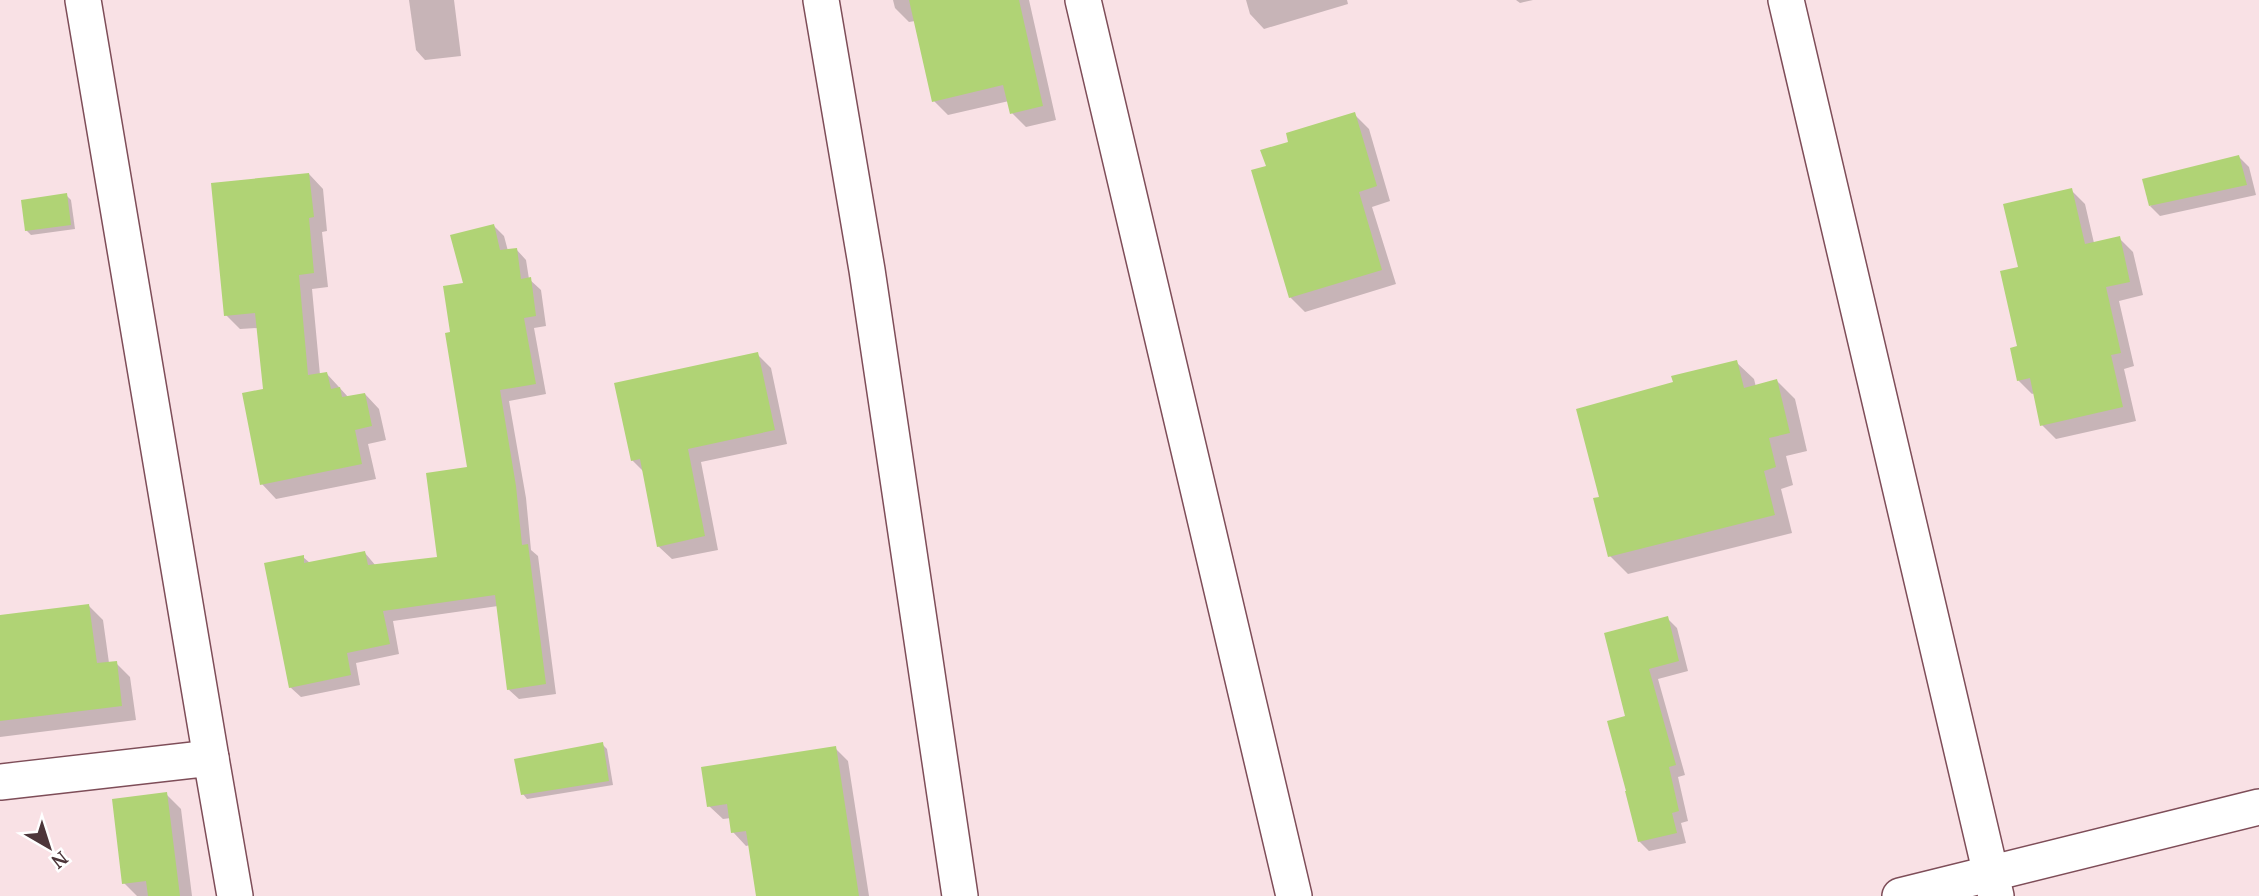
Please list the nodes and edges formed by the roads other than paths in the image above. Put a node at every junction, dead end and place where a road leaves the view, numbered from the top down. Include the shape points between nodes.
1 (83, 0) edge
2 (821, 0) edge
3 (1083, 0) edge
4 (1786, 0) edge
5 (211, 758) junction
6 (0, 782) edge
7 (2259, 807) edge
8 (1993, 885) edge
9 (235, 896) edge
10 (960, 896) edge
11 (1294, 896) edge
12 (1900, 896) edge

1 - 5 street
2 - 10 street via 867,270
3 - 11 street
4 - 8 street
5 - 6 street
5 - 9 street
7 - 8 street
8 - 12 street

